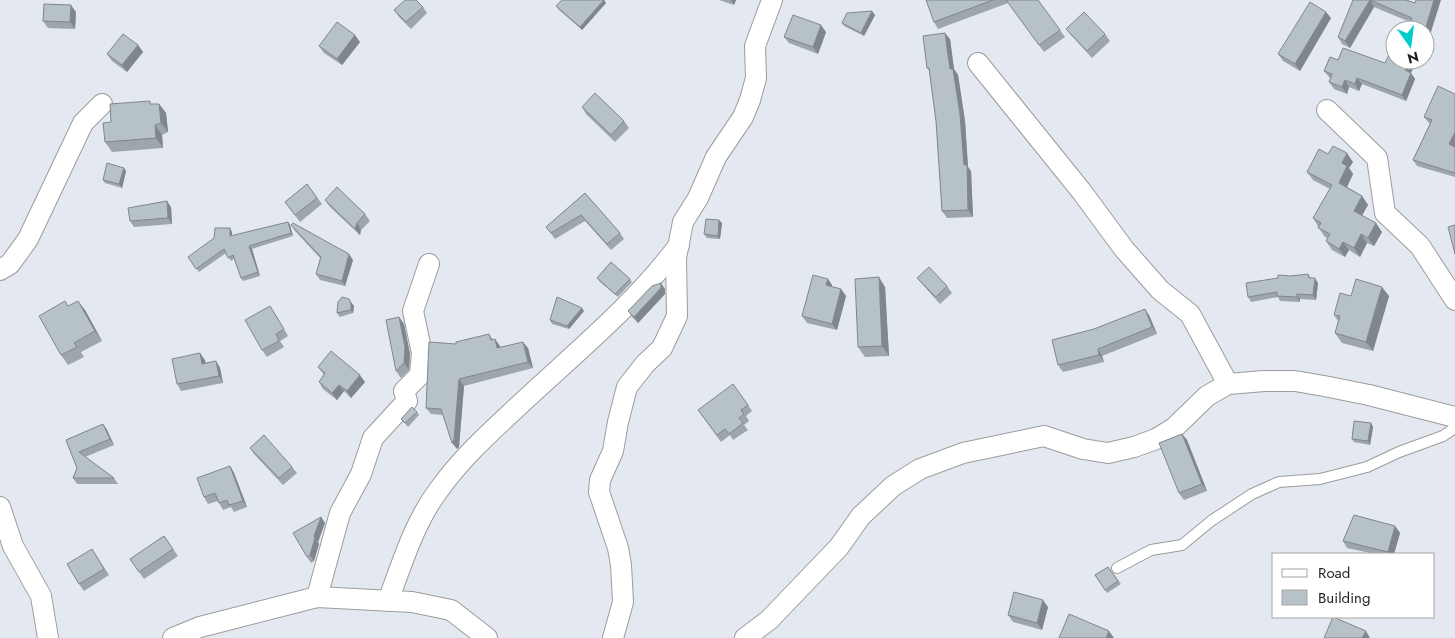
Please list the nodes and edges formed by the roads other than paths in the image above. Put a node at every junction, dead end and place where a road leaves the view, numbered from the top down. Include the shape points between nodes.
1 (772, 0) edge
2 (978, 63) dead end
3 (102, 104) dead end
4 (1326, 110) dead end
5 (679, 245) junction
6 (429, 264) dead end
7 (0, 270) edge
8 (1455, 300) edge
9 (1228, 384) junction
10 (1455, 417) edge
11 (1455, 428) edge
12 (0, 507) edge
13 (1117, 568) dead end
14 (317, 598) junction
15 (388, 601) junction
16 (48, 638) edge
17 (173, 638) edge
18 (487, 638) edge
19 (613, 638) edge
20 (745, 638) edge

1 - 5 street via 755,46 756,78 750,100 683,222
2 - 9 street via 1124,249 1160,290 1190,314
3 - 7 street via 83,123 28,239 10,264
4 - 8 street via 1377,158 1384,213 1420,246
5 - 15 street via 660,270 592,339 478,444 437,491 418,525
5 - 19 street via 676,258 677,316 662,348 627,387 613,451 600,480 600,492 621,564 623,602
6 - 14 street via 413,311 422,353 420,375 404,391 408,401 373,438 361,474 340,513
9 - 10 street via 1295,381 1369,395
9 - 20 street via 1207,396 1174,428 1134,447 1108,453 1083,449 1044,436 963,453 920,469 893,486 861,516 840,547 769,620
11 - 13 lane via 1367,467 1320,478 1279,482 1252,494 1182,544 1151,550
12 - 16 street via 13,546 41,596
14 - 15 street
14 - 17 street via 200,627
15 - 18 street via 452,610

